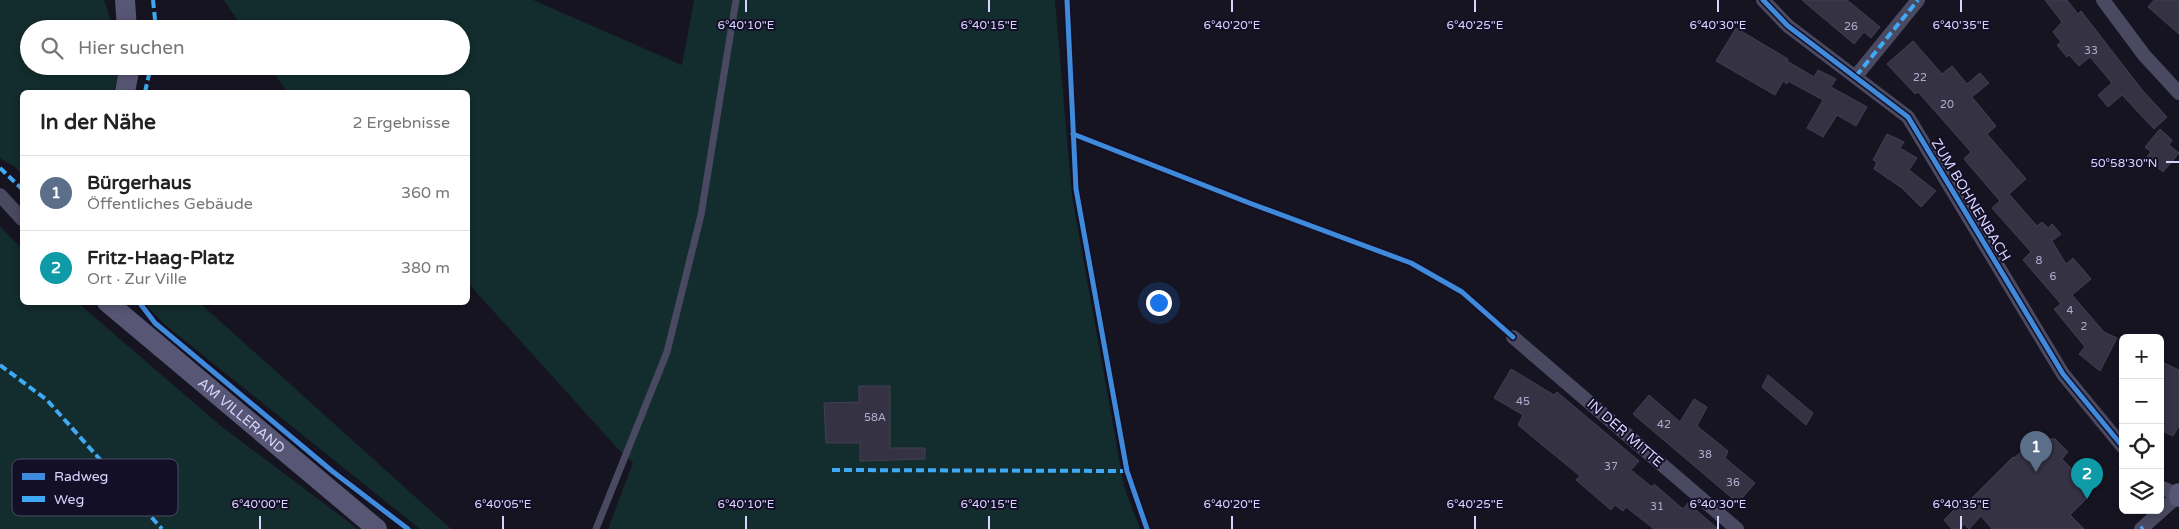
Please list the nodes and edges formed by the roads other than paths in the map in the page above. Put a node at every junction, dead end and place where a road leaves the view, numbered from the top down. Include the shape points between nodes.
1 (736, 0) edge
2 (1762, 0) edge
3 (1918, 0) edge
4 (2104, 0) edge
5 (124, 1) edge
6 (126, 20) edge
7 (128, 75) edge
8 (1856, 76) junction
9 (124, 90) edge
10 (2179, 93) edge
11 (0, 196) edge
12 (20, 217) edge
13 (110, 305) edge
14 (1514, 337) dead end
15 (2119, 442) edge
16 (2164, 489) edge
17 (2179, 495) edge
18 (377, 529) edge
19 (596, 529) edge
20 (1737, 529) edge
21 (2140, 529) edge

1 - 19 lane via 701,215 667,352
2 - 8 street, ZUM BOHNENBACH via 1788,26
3 - 8 street
4 - 10 street via 2144,54
5 - 6 main road
7 - 9 main road
8 - 15 street, ZUM BOHNENBACH via 1908,117 2063,374
11 - 12 street
13 - 18 main road, AM VILLERAND
14 - 20 street, IN DER MITTE
16 - 17 street
17 - 21 street

